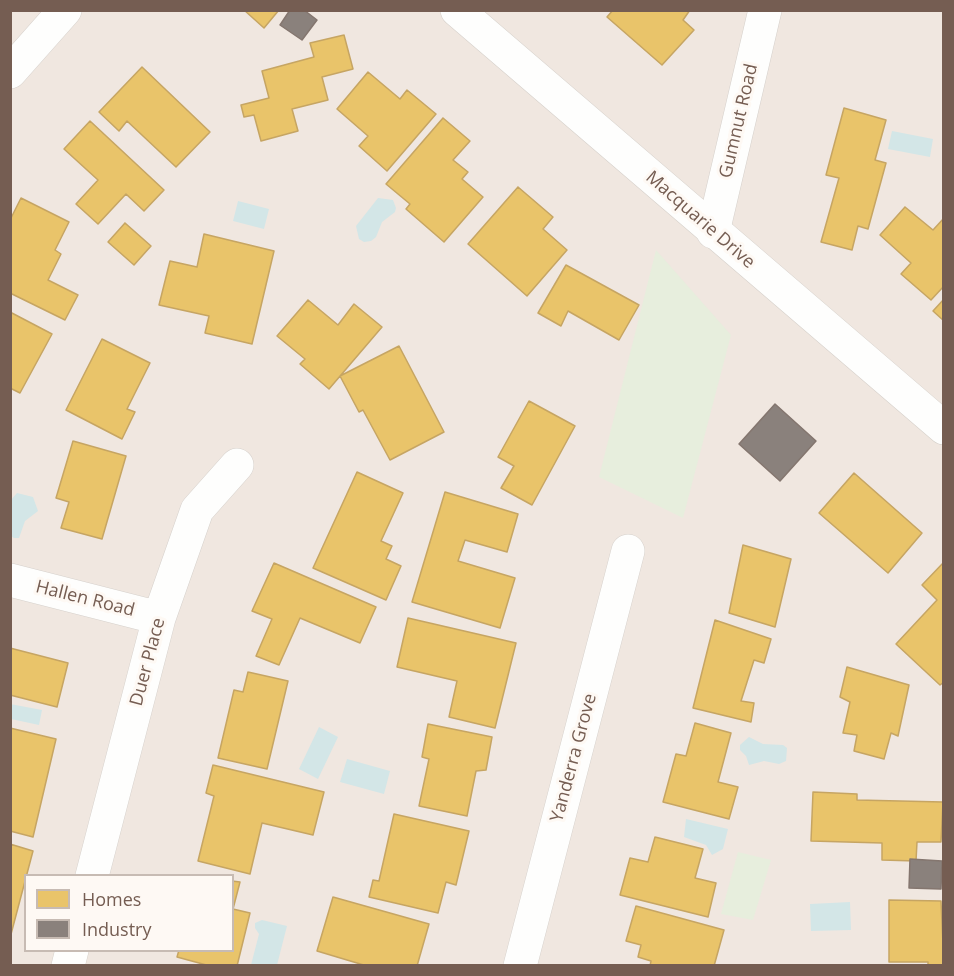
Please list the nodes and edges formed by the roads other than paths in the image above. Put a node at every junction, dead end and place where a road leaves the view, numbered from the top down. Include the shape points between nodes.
1 (65, 10) edge
2 (457, 10) edge
3 (765, 10) edge
4 (10, 72) edge
5 (713, 232) junction
6 (944, 428) edge
7 (237, 465) dead end
8 (628, 551) dead end
9 (10, 580) edge
10 (159, 618) junction
11 (93, 874) edge
12 (520, 966) edge

1 - 4 street
2 - 5 street, Macquarie Drive
3 - 5 street, Gumnut Road
5 - 6 street, Macquarie Drive
7 - 10 street, Duer Place via 197,510
8 - 12 street, Yanderra Grove
9 - 10 street, Hallen Road
10 - 11 street, Duer Place

